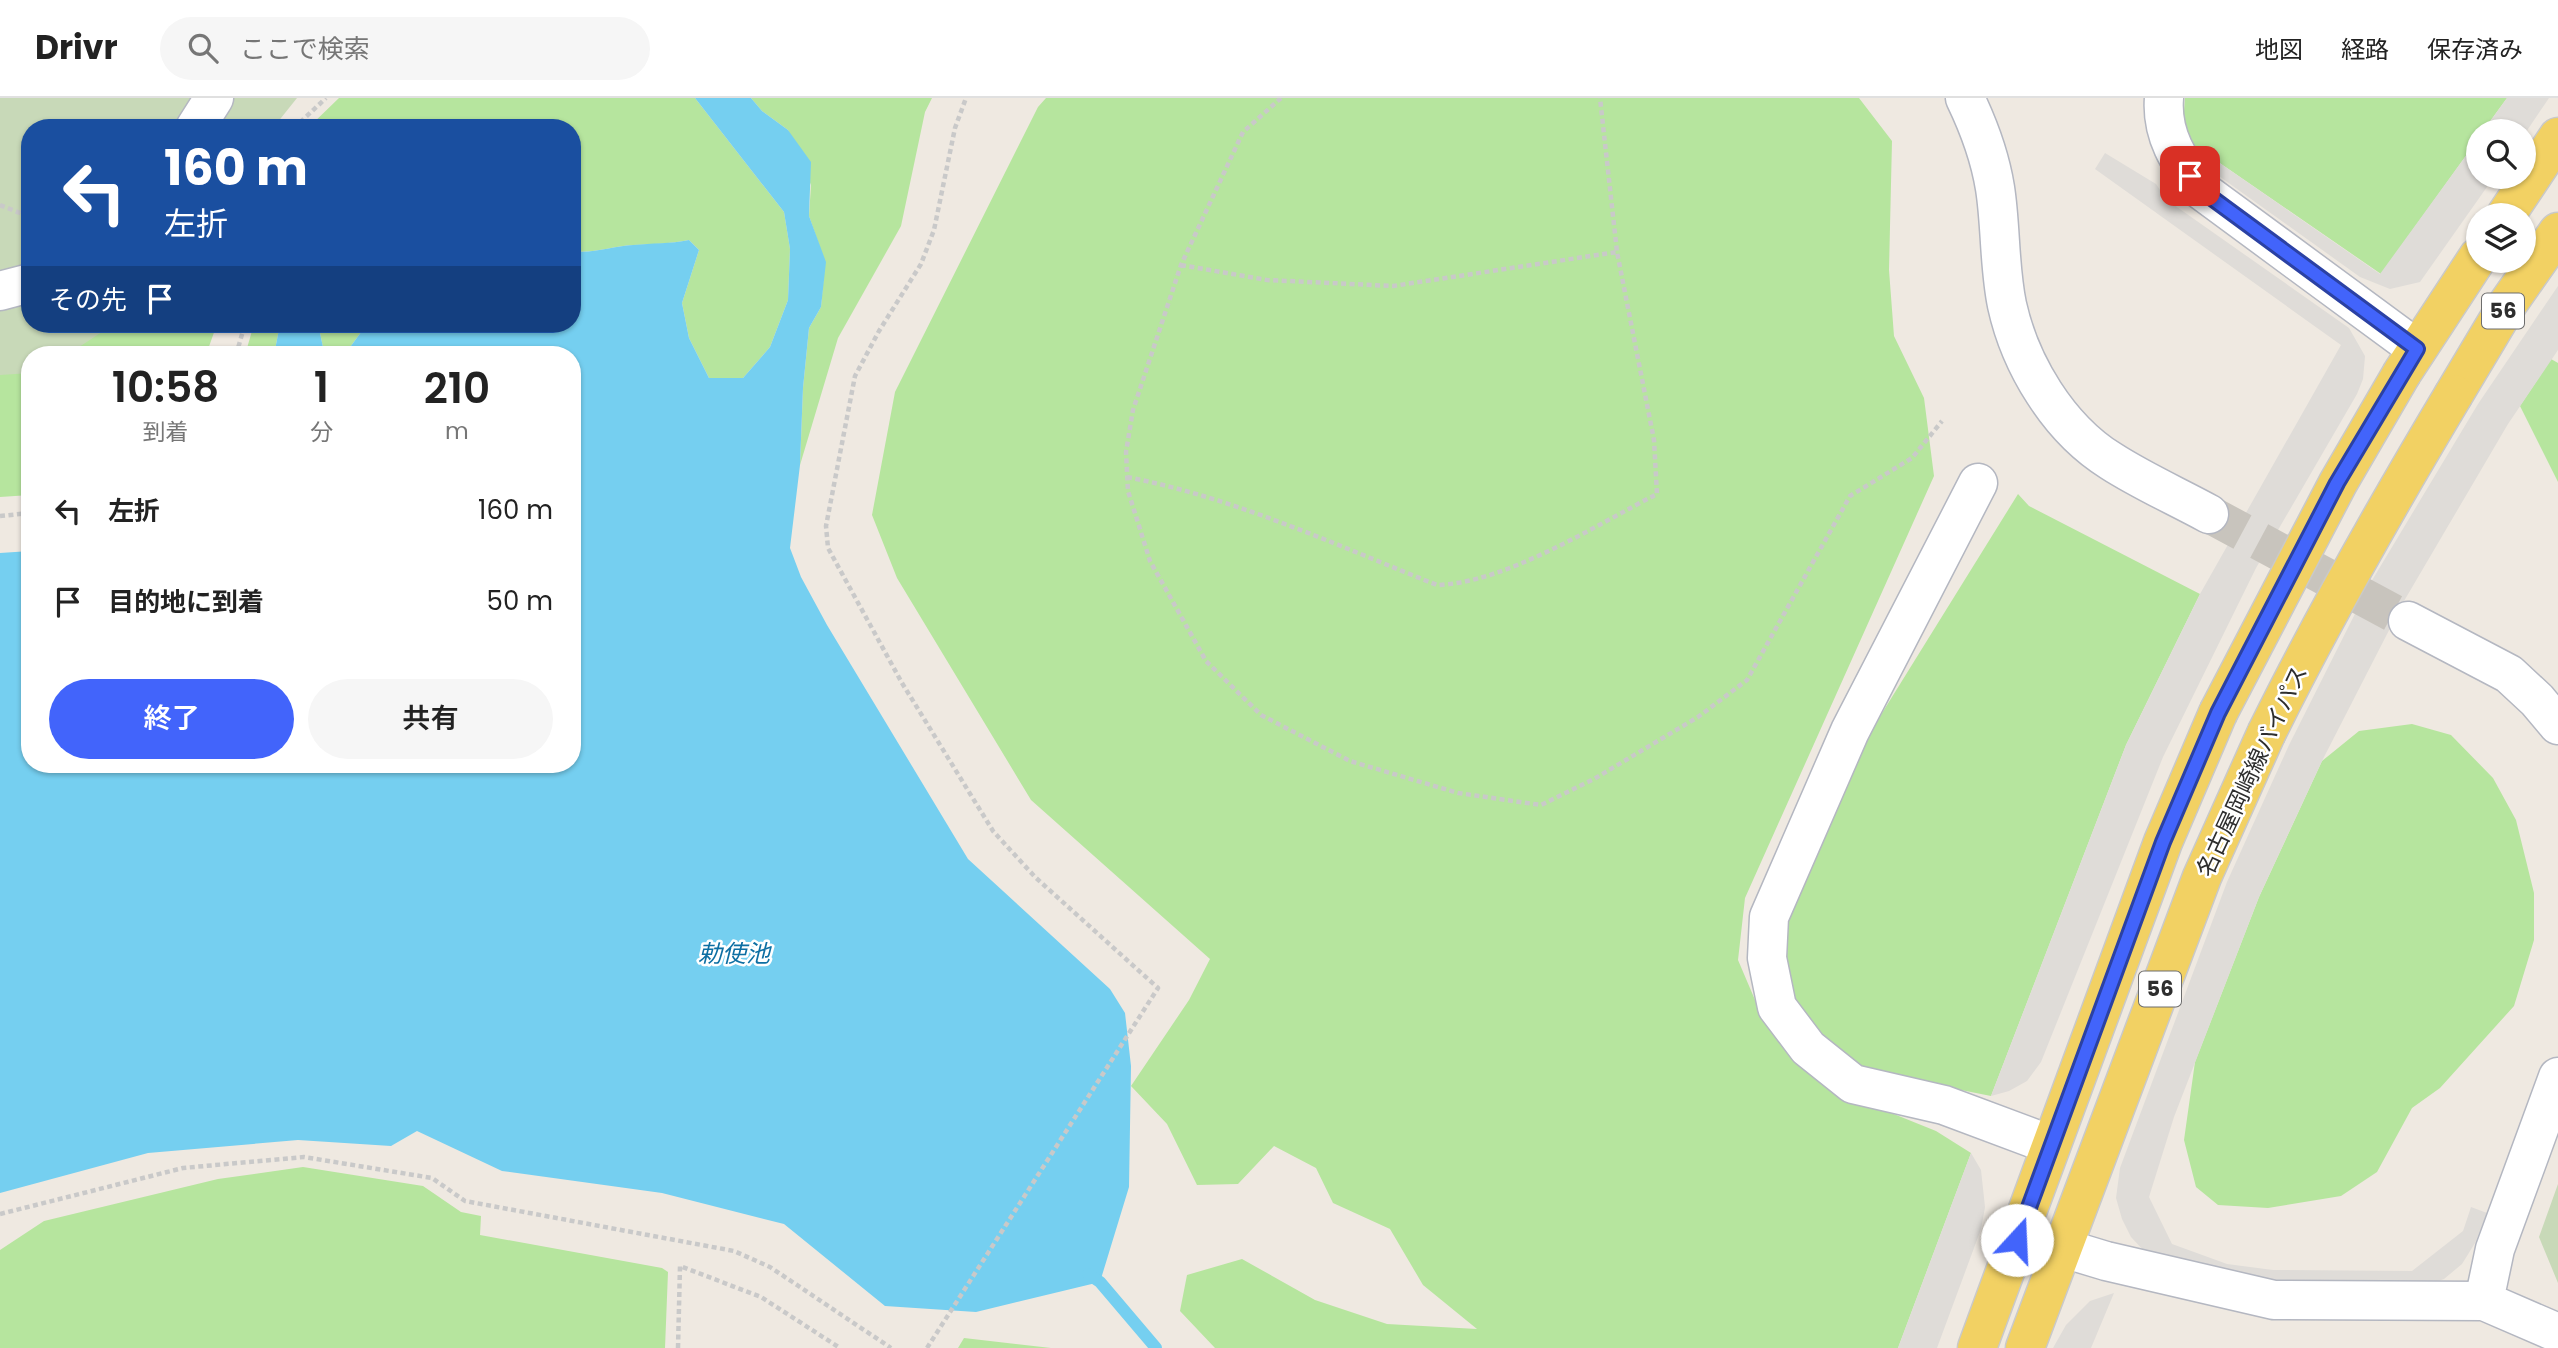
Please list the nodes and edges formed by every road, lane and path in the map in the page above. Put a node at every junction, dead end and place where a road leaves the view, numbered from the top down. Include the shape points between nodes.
1 (214, 98) edge
2 (326, 98) edge
3 (966, 98) edge
4 (1281, 98) edge
5 (1600, 98) edge
6 (1965, 98) edge
7 (2164, 98) edge
8 (201, 119) edge
9 (304, 119) edge
10 (2558, 137) edge
11 (2514, 203) edge
12 (0, 205) edge
13 (21, 213) edge
14 (2558, 232) edge
15 (1617, 252) junction
16 (1181, 265) junction
17 (2467, 273) edge
18 (21, 285) edge
19 (0, 290) edge
20 (2409, 361) junction
21 (1942, 421) dead end
22 (1127, 477) junction
23 (1978, 483) dead end
24 (21, 514) edge
25 (2209, 514) tunnel mouth
26 (0, 516) edge
27 (2408, 621) tunnel mouth
28 (2558, 725) edge
29 (2558, 1077) edge
30 (2051, 1145) junction
31 (0, 1214) edge
32 (2063, 1248) junction
33 (2484, 1301) junction
34 (2558, 1333) edge
35 (678, 1348) edge
36 (840, 1348) edge
37 (891, 1348) edge
38 (927, 1348) edge
39 (1977, 1348) edge
40 (2025, 1348) edge

1 - 8 lane
2 - 9 path
3 - 38 path via 955,128 934,230 921,264 855,376 826,526 828,548 902,683 993,831 1035,877 1158,988
4 - 16 path via 1243,132
5 - 15 path
6 - 25 lane via 1980,128 1995,187 2007,305 2044,394 2109,460
7 - 20 lane via 2165,130 2179,162 2201,190
10 - 11 main road
12 - 13 path
14 - 32 main road, 名古屋岡崎線バイパス / 56, bridge via 2502,313 2381,516 2266,734 2202,877
15 - 16 path via 1393,286 1267,279
15 - 22 path via 1654,440 1657,494 1531,559 1460,585 1437,585 1194,492
16 - 22 path via 1133,410
17 - 20 main road, 56
18 - 19 lane
20 - 30 main road, 56, bridge via 2337,483 2218,713 2163,842
21 - 22 path via 1912,458 1850,496 1747,680 1698,717 1541,805 1458,793 1350,761 1261,715 1206,661 1187,628 1150,561
23 - 30 lane via 1850,731 1769,917 1766,958 1777,1007 1808,1048 1853,1084 1944,1105
24 - 26 path
27 - 28 lane via 2509,674
29 - 33 lane via 2498,1240
30 - 39 main road, 56
31 - 37 path via 183,1168 304,1157 432,1178 465,1201 743,1254 770,1267
32 - 33 lane via 2274,1300
32 - 40 main road, 名古屋岡崎線バイパス / 56
33 - 34 lane
35 - 36 path via 680,1266 761,1297

